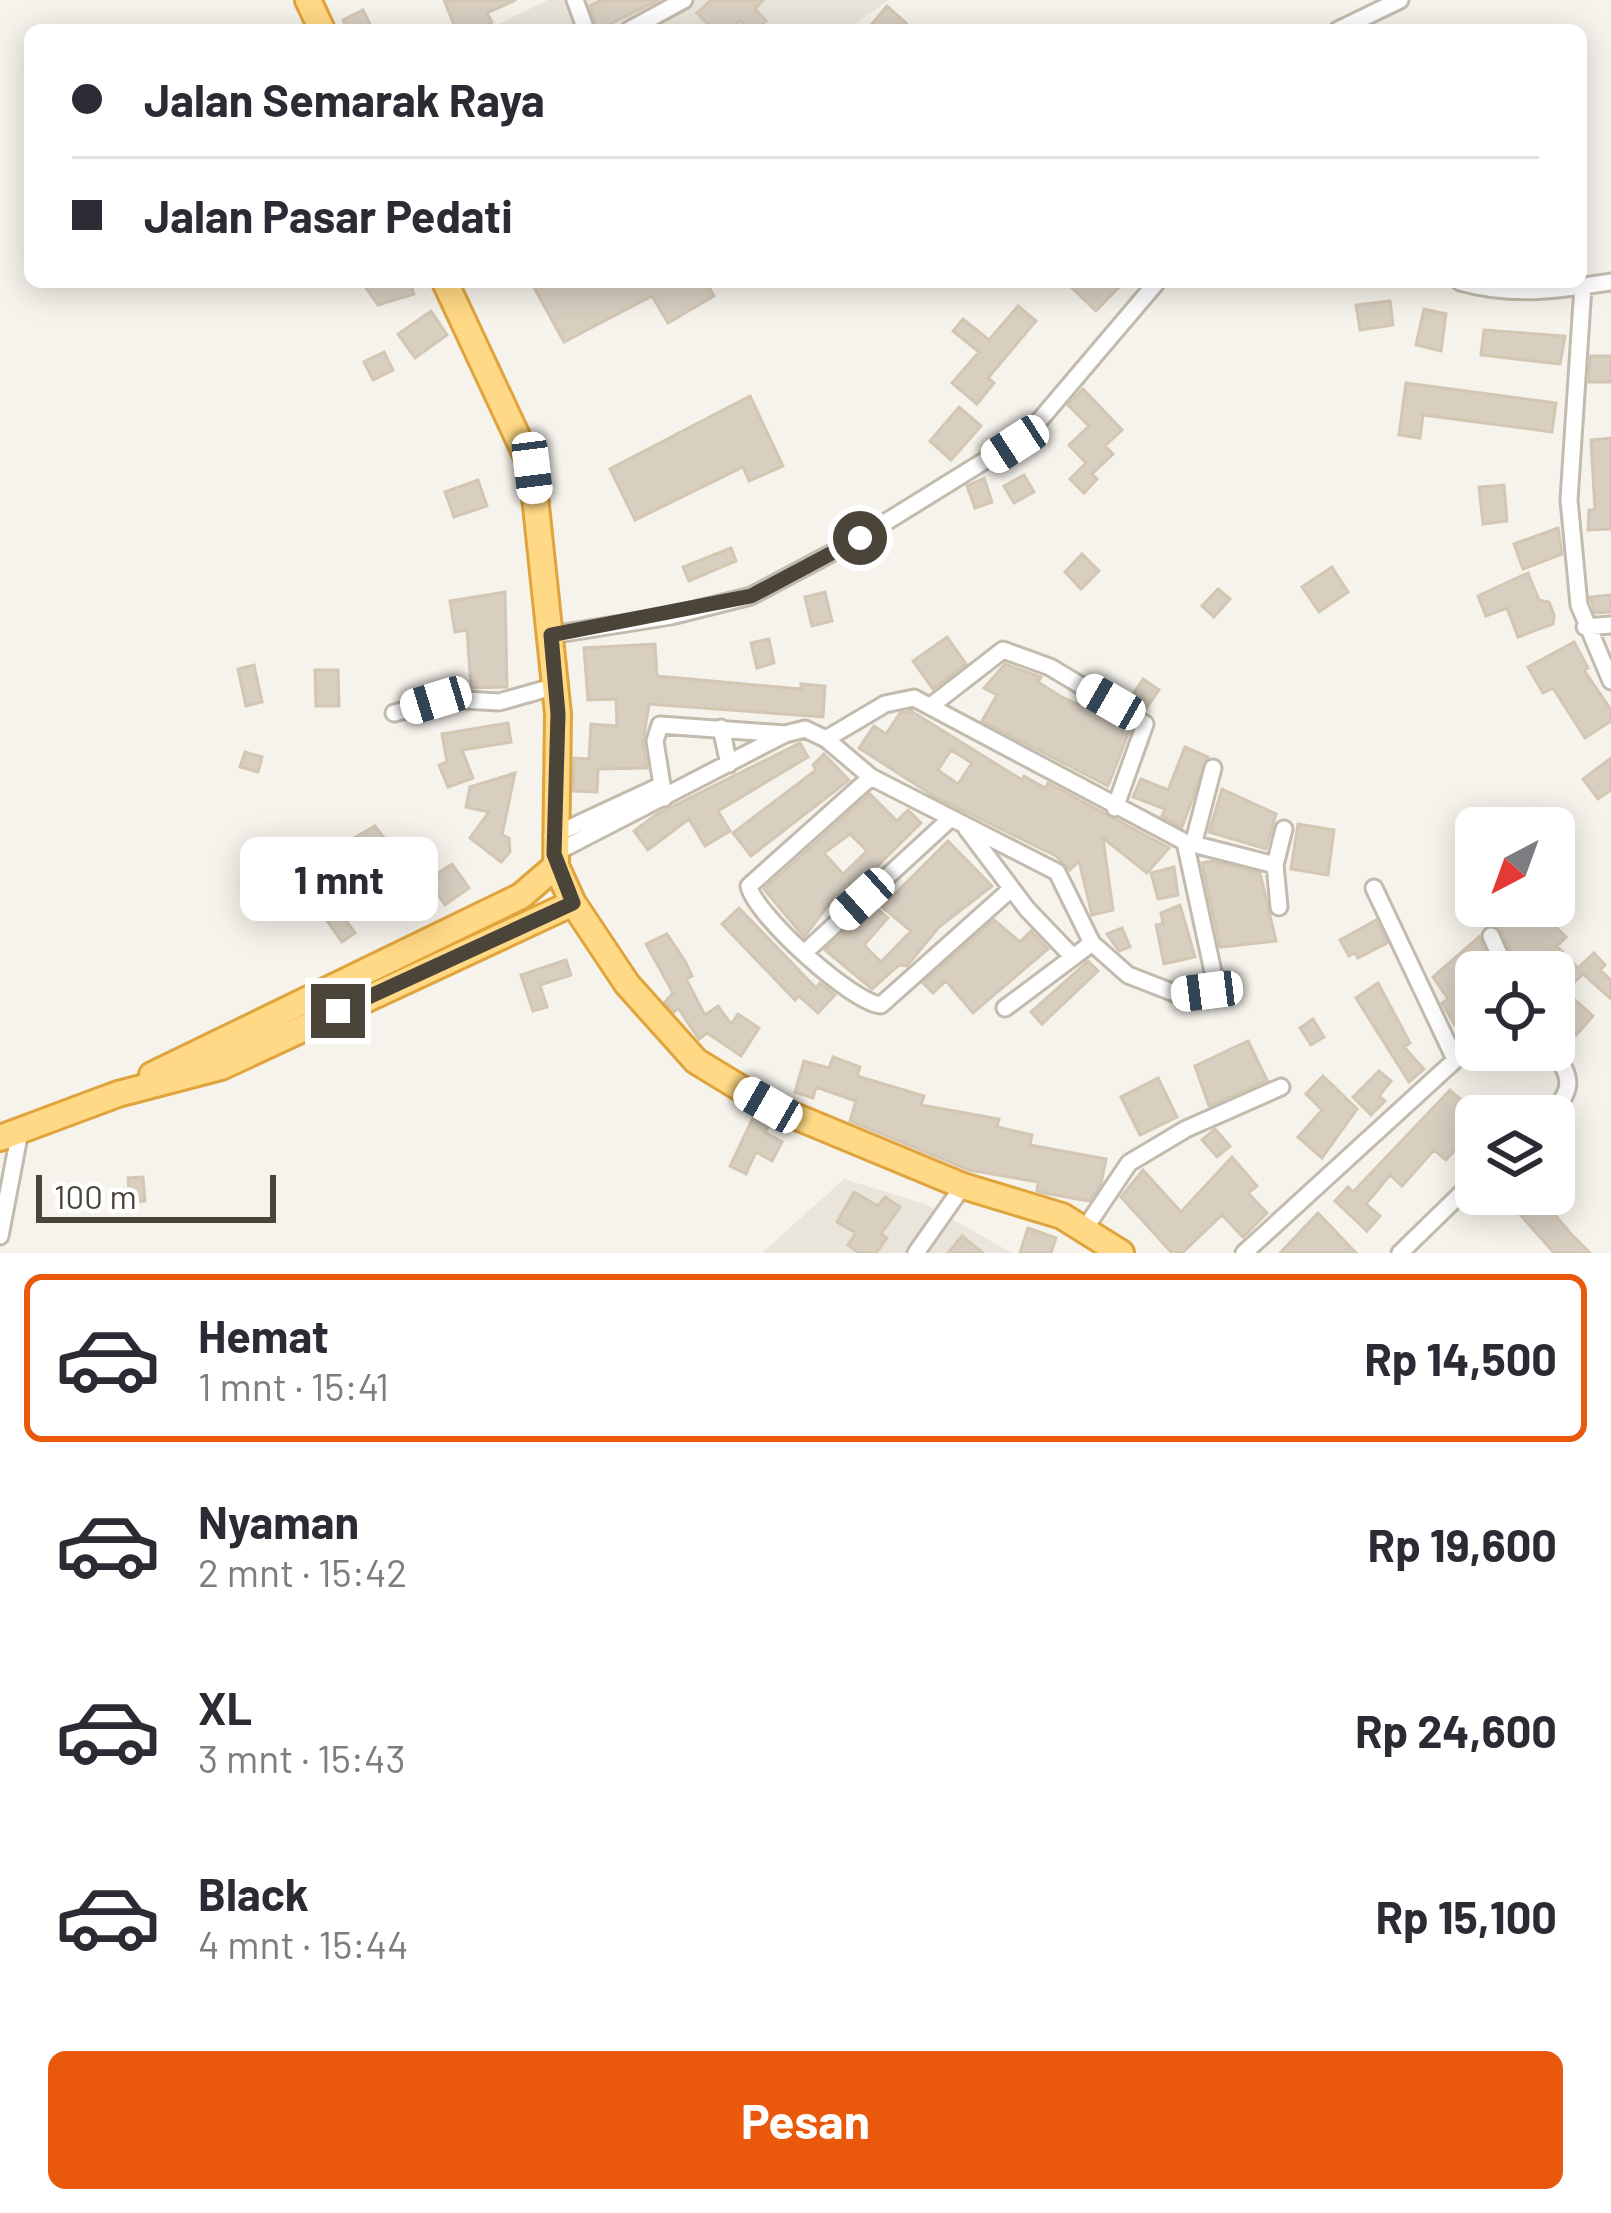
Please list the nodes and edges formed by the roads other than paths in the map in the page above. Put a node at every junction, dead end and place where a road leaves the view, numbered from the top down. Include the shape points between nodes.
1 (685, 0) edge
2 (1400, 0) edge
3 (640, 24) edge
4 (1350, 24) edge
5 (448, 288) edge
6 (1151, 288) edge
7 (1489, 288) edge
8 (1558, 288) edge
9 (1583, 288) edge
10 (1611, 625) edge
11 (1585, 627) junction
12 (551, 635) junction
13 (1611, 681) edge
14 (556, 686) junction
15 (932, 705) junction
16 (394, 713) dead end
17 (721, 728) junction
18 (785, 734) junction
19 (826, 739) junction
20 (729, 764) junction
21 (1213, 768) dead end
22 (871, 777) junction
23 (663, 792) junction
24 (1114, 808) junction
25 (957, 823) junction
26 (1284, 829) dead end
27 (1189, 843) junction
28 (554, 852) junction
29 (1276, 866) junction
30 (1374, 888) dead end
31 (1011, 889) junction
32 (573, 903) junction
33 (1279, 907) dead end
34 (1491, 936) dead end
35 (1092, 943) junction
36 (1498, 951) edge
37 (804, 952) junction
38 (1072, 955) junction
39 (1005, 1008) dead end
40 (1455, 1059) joint
41 (1281, 1087) dead end
42 (118, 1094) junction
43 (10, 1134) edge
44 (963, 1186) junction
45 (1455, 1199) edge
46 (1085, 1227) junction
47 (0, 1236) edge
48 (916, 1253) edge
49 (1121, 1253) edge
50 (1244, 1253) edge
51 (1400, 1253) edge

1 - 3 street
2 - 4 street
5 - 12 highway via 532,468
6 - 12 street via 1028,434 860,538 751,596
7 - 8 street
9 - 11 street via 1569,500
10 - 11 street
11 - 13 street
12 - 14 highway
14 - 16 street via 499,702 448,698
14 - 28 highway
15 - 19 street via 905,697
15 - 24 street
15 - 24 street via 1003,650 1068,678 1145,724
17 - 18 street
17 - 20 street
17 - 23 street via 660,725
18 - 19 street via 805,729
18 - 20 street
19 - 22 street
20 - 23 street
21 - 27 street
22 - 25 street
22 - 37 street via 749,886
23 - 28 street
24 - 27 street
25 - 31 street
25 - 35 street via 1057,872
25 - 37 street
26 - 29 street
27 - 29 street
27 - 35 street via 1213,985 1177,994 1150,988
28 - 32 highway
28 - 42 highway via 520,896
29 - 33 street
30 - 40 street
31 - 37 street via 880,1005 859,998
31 - 38 street
32 - 42 highway via 221,1066
32 - 44 highway via 650,1015 695,1060 828,1134
34 - 36 street
35 - 38 street
38 - 39 street
40 - 50 street
41 - 46 street via 1129,1163
42 - 43 highway
43 - 47 street
44 - 46 highway
44 - 48 street
45 - 51 street
46 - 49 highway

